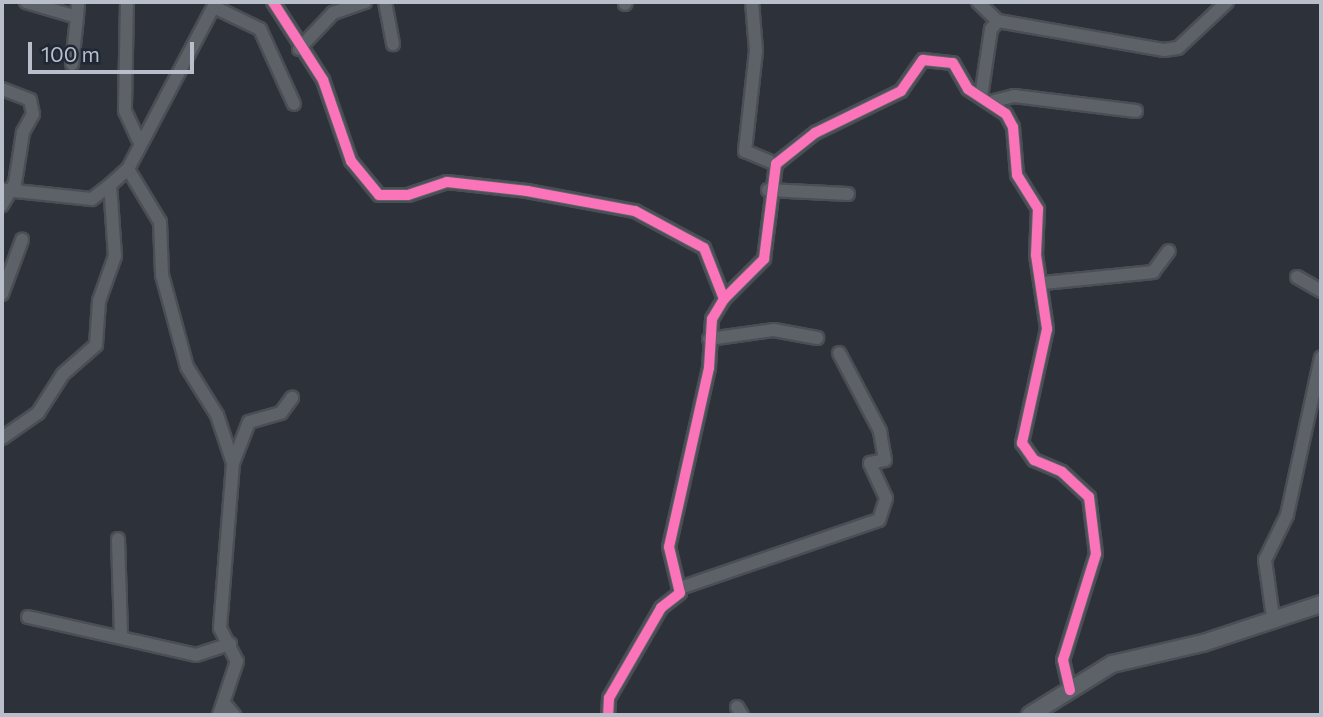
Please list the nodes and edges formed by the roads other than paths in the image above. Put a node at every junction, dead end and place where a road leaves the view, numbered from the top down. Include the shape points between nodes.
1 (26, 2) edge
2 (78, 2) edge
3 (127, 2) edge
4 (273, 2) edge
5 (365, 2) edge
6 (385, 2) edge
7 (752, 2) edge
8 (978, 2) edge
9 (1227, 2) edge
10 (215, 5) edge
11 (77, 17) junction
12 (998, 21) junction
13 (393, 44) dead end
14 (299, 48) junction
15 (72, 64) dead end
16 (2, 89) edge
17 (986, 100) junction
18 (293, 104) dead end
19 (1136, 111) dead end
20 (138, 139) junction
21 (776, 164) junction
22 (128, 169) junction
23 (110, 185) junction
24 (6, 190) edge
25 (768, 190) junction
26 (848, 194) dead end
27 (2, 205) edge
28 (22, 240) dead end
29 (1169, 251) dead end
30 (1297, 277) dead end
31 (1043, 283) junction
32 (1321, 291) edge
33 (2, 294) edge
34 (724, 299) junction
35 (817, 338) dead end
36 (709, 339) junction
37 (839, 353) dead end
38 (1321, 358) edge
39 (292, 398) dead end
40 (2, 438) edge
41 (233, 463) junction
42 (118, 539) dead end
43 (680, 588) junction
44 (1321, 604) edge
45 (28, 617) dead end
46 (1273, 617) junction
47 (121, 637) junction
48 (230, 644) junction
49 (1070, 690) junction
50 (221, 709) edge
51 (234, 715) edge
52 (608, 715) edge
53 (1030, 715) edge

1 - 11 street
2 - 11 street
3 - 20 street via 125,111
4 - 14 street
5 - 14 street via 334,13
6 - 13 street
7 - 21 street via 756,51 745,151
8 - 12 street
9 - 12 street via 1178,48 1164,50
10 - 18 street via 260,29
10 - 20 street
11 - 15 street
12 - 17 street via 991,29
14 - 34 street via 323,80 351,161 379,195 408,195 447,182 635,211 698,241
16 - 24 street via 30,100 33,114
17 - 19 street via 1014,96
17 - 21 street via 968,89 953,62 923,60 901,91 816,133
17 - 31 street via 1013,127 1017,175 1038,209 1036,255
20 - 22 street
21 - 25 street
22 - 23 street
22 - 41 street via 160,222 162,275 187,367 217,415
23 - 24 street via 92,199
23 - 40 street via 115,256 99,301 100,337 92,353 63,374 50,401
24 - 27 street
25 - 26 street
25 - 34 street via 764,259
28 - 33 street
29 - 31 street via 1153,272
30 - 32 street
31 - 49 street via 1047,329 1022,443 1034,460 1062,472 1089,497 1096,554 1063,660
34 - 36 street
35 - 36 street via 774,330
36 - 43 street via 686,485 668,547
37 - 43 street via 876,413 885,460 870,463 886,498 879,520
38 - 46 street via 1287,515 1265,560
39 - 41 street via 281,413 249,422
41 - 48 street via 220,628
42 - 47 street
43 - 52 street via 609,698
44 - 46 street
45 - 47 street
46 - 49 street via 1203,643 1112,664
47 - 48 street via 196,655
48 - 50 street via 237,661
49 - 53 street
50 - 51 street

